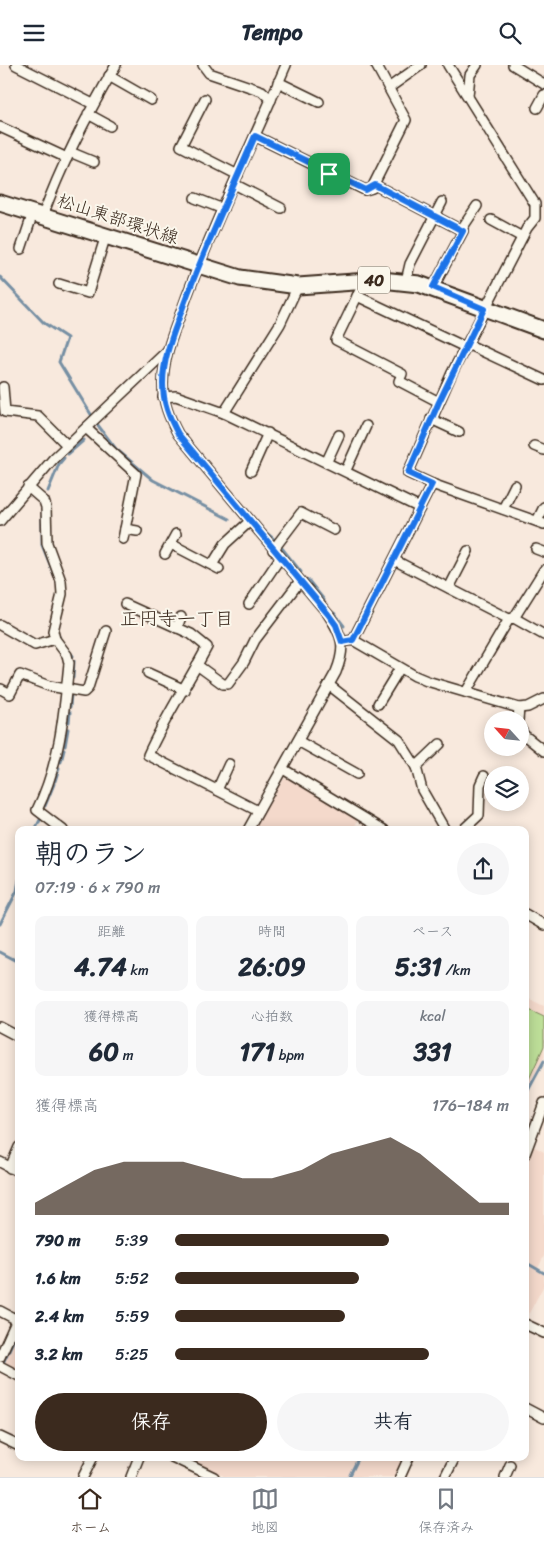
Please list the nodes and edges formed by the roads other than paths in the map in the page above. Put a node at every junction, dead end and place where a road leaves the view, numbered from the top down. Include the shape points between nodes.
1 (16, 65) edge
2 (116, 65) edge
3 (203, 65) edge
4 (286, 65) edge
5 (376, 65) edge
6 (421, 65) edge
7 (448, 65) edge
8 (477, 65) edge
9 (513, 65) edge
10 (109, 76) junction
11 (278, 83) junction
12 (544, 84) edge
13 (390, 87) junction
14 (544, 95) edge
15 (468, 96) junction
16 (205, 99) dead end
17 (271, 99) junction
18 (151, 100) dead end
19 (319, 102) dead end
20 (93, 104) junction
21 (537, 108) dead end
22 (88, 114) junction
23 (110, 126) dead end
24 (0, 127) edge
25 (255, 136) junction
26 (68, 155) junction
27 (94, 162) dead end
28 (238, 175) junction
29 (234, 185) junction
30 (375, 185) junction
31 (195, 198) dead end
32 (0, 203) edge
33 (442, 203) dead end
34 (478, 206) dead end
35 (281, 208) dead end
36 (223, 209) junction
37 (38, 214) junction
38 (434, 216) junction
39 (540, 219) edge
40 (492, 221) dead end
41 (461, 230) junction
42 (106, 235) junction
43 (522, 237) junction
44 (21, 249) dead end
45 (199, 265) junction
46 (365, 281) junction
47 (406, 281) junction
48 (58, 284) dead end
49 (298, 286) junction
50 (433, 287) junction
51 (358, 296) junction
52 (484, 309) junction
53 (544, 330) edge
54 (466, 346) junction
55 (166, 351) junction
56 (544, 380) edge
57 (3, 387) dead end
58 (163, 397) junction
59 (439, 402) junction
60 (224, 413) junction
61 (431, 419) junction
62 (366, 426) dead end
63 (86, 428) junction
64 (459, 432) dead end
65 (268, 433) junction
66 (339, 435) dead end
67 (67, 445) junction
68 (534, 446) dead end
69 (544, 450) edge
70 (327, 461) junction
71 (346, 470) junction
72 (251, 471) dead end
73 (432, 484) junction
74 (515, 485) dead end
75 (28, 487) junction
76 (544, 507) edge
77 (420, 508) junction
78 (503, 509) junction
79 (1, 518) edge
80 (249, 521) junction
81 (541, 522) edge
82 (125, 529) junction
83 (334, 530) dead end
84 (137, 531) dead end
85 (176, 534) dead end
86 (123, 539) dead end
87 (171, 544) junction
88 (273, 550) junction
89 (468, 551) dead end
90 (166, 554) dead end
91 (280, 558) junction
92 (394, 560) junction
93 (544, 571) edge
94 (300, 581) junction
95 (449, 589) junction
96 (139, 599) dead end
97 (249, 603) dead end
98 (124, 604) dead end
99 (134, 608) junction
100 (181, 617) dead end
101 (511, 619) junction
102 (17, 622) dead end
103 (0, 625) edge
104 (177, 628) junction
105 (11, 631) junction
106 (106, 631) dead end
107 (543, 633) edge
108 (55, 639) junction
109 (353, 640) junction
110 (342, 642) junction
111 (198, 665) junction
112 (400, 668) junction
113 (148, 673) dead end
114 (329, 685) junction
115 (1, 689) dead end
116 (67, 689) junction
117 (185, 690) junction
118 (466, 692) junction
119 (544, 699) edge
120 (378, 705) dead end
121 (519, 708) junction
122 (519, 711) edge
123 (529, 739) edge
124 (298, 741) junction
125 (440, 744) dead end
126 (544, 751) edge
127 (229, 764) dead end
128 (416, 767) junction
129 (283, 769) junction
130 (357, 774) dead end
131 (484, 776) dead end
132 (216, 790) junction
133 (258, 811) junction
134 (56, 826) edge
135 (250, 826) edge
136 (377, 826) edge
137 (443, 826) edge
138 (467, 826) edge
139 (529, 916) edge
140 (544, 925) edge
141 (0, 1027) edge
142 (15, 1035) edge
143 (544, 1103) edge
144 (529, 1143) edge
145 (0, 1162) edge
146 (14, 1170) edge
147 (0, 1311) edge
148 (15, 1316) edge
149 (15, 1324) edge
150 (529, 1326) edge
151 (544, 1333) edge
152 (0, 1357) edge
153 (0, 1366) edge
154 (15, 1374) edge
155 (529, 1410) edge
156 (544, 1418) edge
157 (0, 1437) edge
158 (15, 1444) edge
159 (91, 1461) edge
160 (137, 1461) edge
161 (180, 1461) edge
162 (407, 1461) edge
163 (453, 1461) edge
164 (510, 1465) dead end
165 (508, 1476) edge
166 (83, 1477) edge
167 (130, 1477) edge
168 (214, 1477) edge
169 (400, 1477) edge
170 (445, 1477) edge

1 - 20 street
2 - 10 street
3 - 17 street via 209,73 262,91
4 - 11 street
5 - 13 street
6 - 13 street
7 - 15 street
8 - 15 street via 470,75
9 - 12 street
10 - 18 street
10 - 20 street
11 - 17 street
11 - 19 street
13 - 30 street via 406,120
14 - 21 street
15 - 39 street via 535,204
16 - 28 street via 180,146
17 - 25 street
20 - 22 street
22 - 23 street
22 - 26 street
24 - 26 street
25 - 28 street
25 - 30 street via 366,190
26 - 27 street
26 - 37 street
28 - 29 street
29 - 35 street
29 - 36 street
30 - 38 street
31 - 36 street
32 - 37 main road, 松山東部環状線 / 40
33 - 38 street
34 - 41 street
36 - 45 street
37 - 42 main road, 松山東部環状線 / 40
37 - 44 street
38 - 41 street
38 - 47 street via 410,264
39 - 43 street
40 - 43 street
41 - 50 street
42 - 45 main road, 松山東部環状線 / 40
42 - 48 street via 88,293
43 - 52 street
45 - 49 main road, 松山東部環状線 / 40 via 259,282
45 - 55 street
46 - 47 main road, 松山東部環状線 / 40
46 - 49 main road, 松山東部環状線 / 40
46 - 51 street
47 - 50 main road, 松山東部環状線 / 40
49 - 60 street via 280,324
50 - 52 main road, 松山東部環状線 / 40
51 - 54 street
51 - 59 street via 336,340 402,374 399,381
52 - 53 main road, 松山東部環状線 / 40
52 - 54 street
54 - 56 street
54 - 59 street
55 - 58 street
55 - 63 street
57 - 67 street via 5,412 38,416
58 - 60 street via 176,396
58 - 80 street via 178,434
59 - 61 street
60 - 65 street
61 - 64 street
61 - 73 street via 408,473
62 - 71 street
63 - 67 street
63 - 82 street via 136,474
65 - 70 street
65 - 72 street
66 - 70 street
67 - 75 street
68 - 69 street
70 - 71 street
71 - 77 street
73 - 77 street
73 - 78 street
74 - 78 street
75 - 79 street
75 - 108 street via 44,501 47,543 61,581 62,594 53,631
76 - 81 street
77 - 92 street
78 - 81 street
80 - 87 street via 225,544 215,567
80 - 88 street
82 - 84 street
82 - 86 street
83 - 88 street via 301,513
85 - 87 street
87 - 90 street
88 - 91 street
89 - 95 street
91 - 94 street
91 - 97 street
92 - 95 street
92 - 109 street
93 - 101 street
94 - 110 street via 332,620
94 - 111 street via 255,640 244,663 228,684
95 - 101 street
96 - 99 street
98 - 99 street
99 - 104 street
100 - 104 street
101 - 107 street
101 - 118 street
102 - 105 street
103 - 105 street
104 - 111 street via 207,647
105 - 108 street via 35,645
106 - 116 street via 88,688 84,692
108 - 116 street via 69,663
109 - 110 street
109 - 112 street
110 - 114 street via 342,657
111 - 117 street
112 - 118 street via 428,681
112 - 120 street
113 - 117 street
114 - 124 street
114 - 128 street via 399,740
115 - 116 street via 10,694 20,675 49,687
116 - 134 street via 56,764 37,810
117 - 132 street via 165,719 148,755
118 - 121 street
119 - 121 street
121 - 122 street
123 - 126 street
124 - 129 street
124 - 130 street
125 - 128 street
127 - 132 street
128 - 137 street via 422,790
129 - 133 street
129 - 136 street
131 - 138 street via 480,785 479,815
132 - 133 street
133 - 135 street
139 - 140 street
141 - 142 street
143 - 144 street
145 - 146 street
147 - 148 street
149 - 152 street
150 - 151 street
153 - 154 street
155 - 156 street
157 - 158 street
159 - 166 street
160 - 167 street
161 - 168 street
162 - 169 street
163 - 170 street
164 - 165 street

